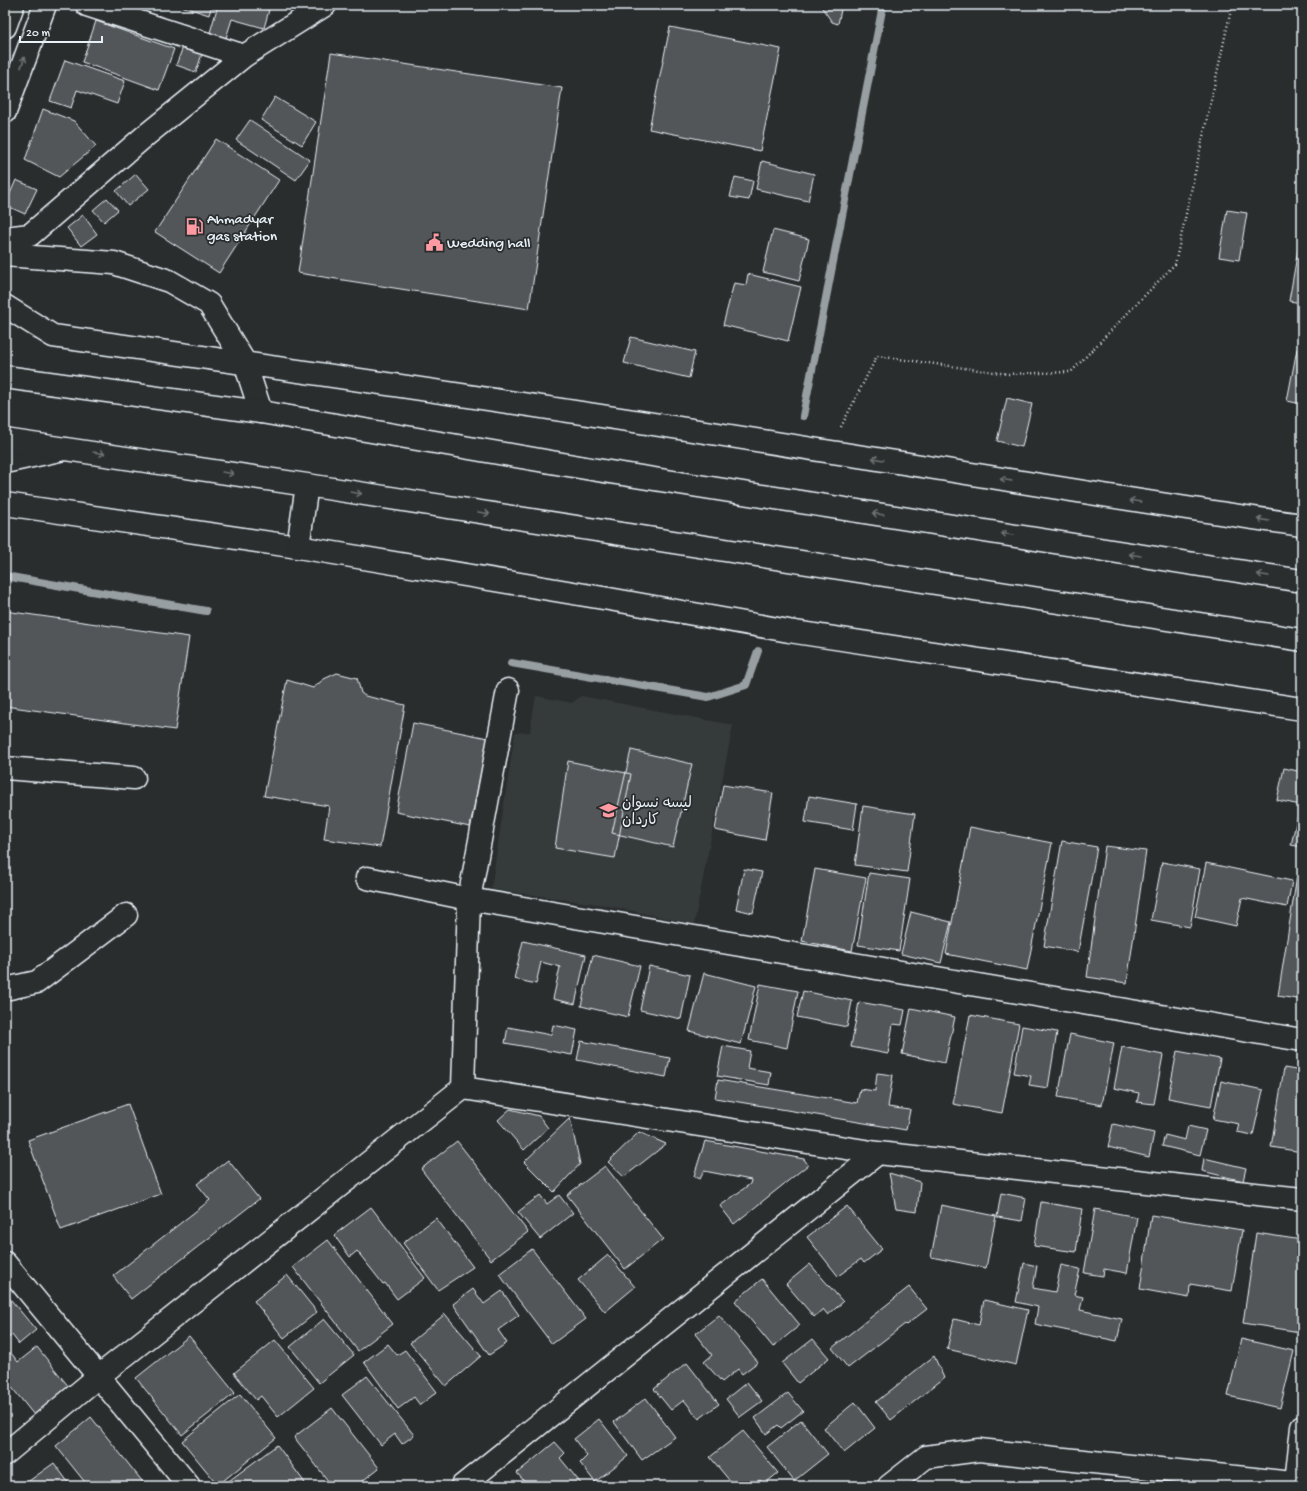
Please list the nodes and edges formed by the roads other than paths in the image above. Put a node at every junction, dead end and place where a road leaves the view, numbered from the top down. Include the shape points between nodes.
1 (13, 5) edge
2 (44, 5) edge
3 (87, 5) edge
4 (325, 5) edge
5 (5, 27) edge
6 (244, 56) junction
7 (5, 112) edge
8 (5, 238) edge
9 (5, 255) edge
10 (5, 306) edge
11 (246, 363) junction
12 (5, 377) edge
13 (261, 412) junction
14 (5, 440) edge
15 (66, 448) junction
16 (5, 462) edge
17 (307, 485) junction
18 (5, 504) edge
19 (1302, 525) edge
20 (298, 547) junction
21 (1302, 581) edge
22 (1302, 640) edge
23 (508, 690) dead end
24 (1302, 709) edge
25 (5, 768) edge
26 (134, 778) dead end
27 (366, 878) dead end
28 (469, 899) junction
29 (126, 914) dead end
30 (5, 989) edge
31 (1302, 1040) edge
32 (463, 1088) junction
33 (878, 1153) junction
34 (1302, 1199) edge
35 (5, 1263) edge
36 (100, 1376) junction
37 (1302, 1427) edge
38 (5, 1454) edge
39 (1297, 1484) edge
40 (190, 1486) edge
41 (462, 1486) edge
42 (889, 1486) edge

1 - 5 street
7 -> 2 street
3 - 6 street
4 - 6 street
6 - 8 street via 145,136 30,235
9 - 11 street via 114,263 169,281 209,304
10 - 11 street via 53,336
11 - 13 street
19 -> 11 street via 1173,507 455,393
12 - 13 street
21 -> 13 street via 597,470
14 - 15 street
15 - 16 street
15 -> 17 street
17 - 20 street
17 -> 22 street
18 - 20 street
20 - 24 street via 789,631
23 - 28 street
25 - 26 street
27 - 28 street
28 - 31 street
28 - 32 street
29 - 30 street via 37,982
32 - 33 street
32 - 36 street
33 - 34 street
33 - 41 street
35 - 36 street
36 - 38 street
36 - 40 street
37 - 39 street
39 - 42 street via 979,1450 926,1457

